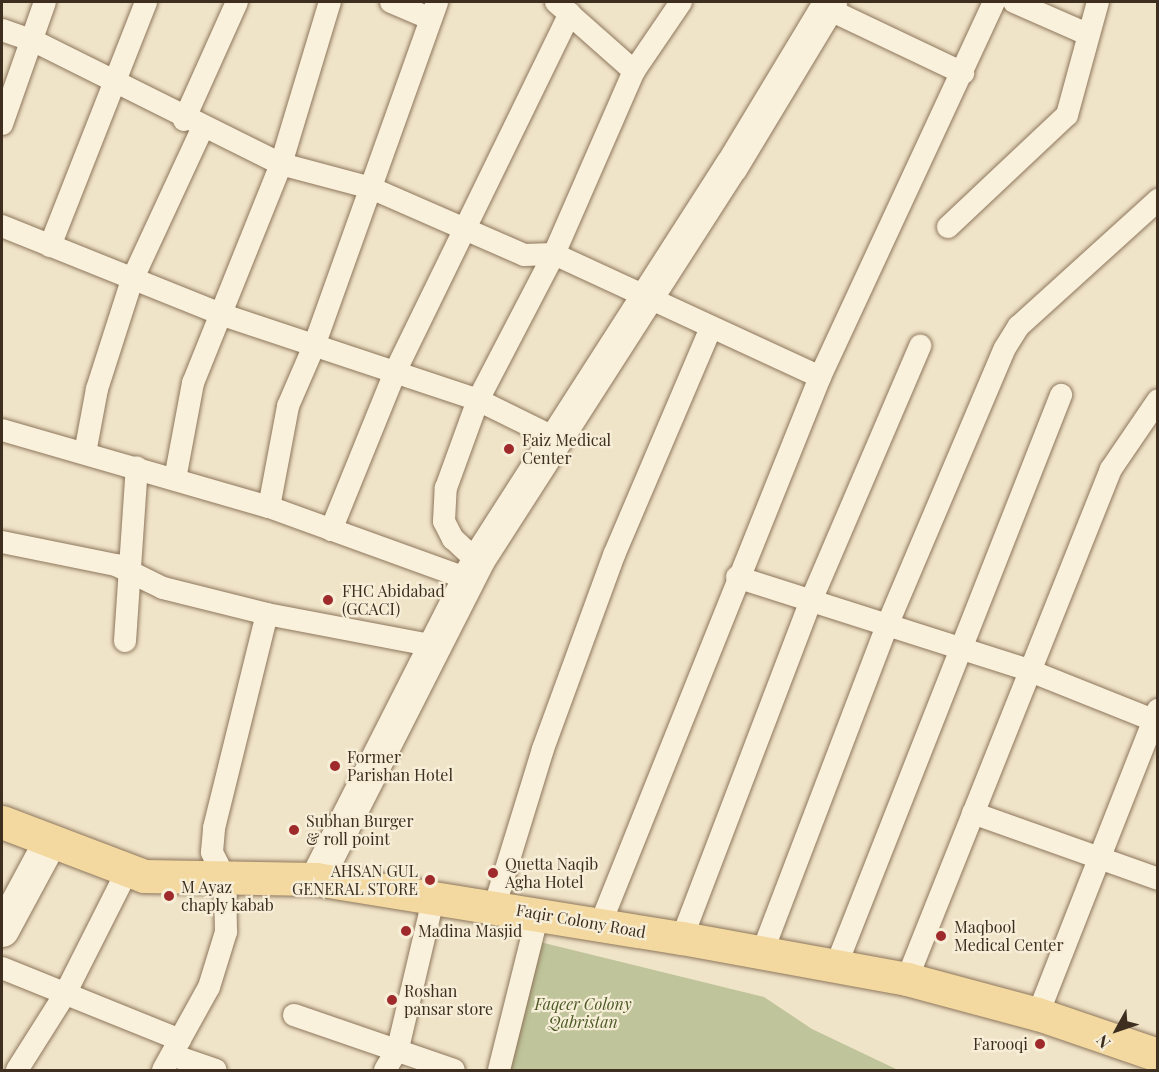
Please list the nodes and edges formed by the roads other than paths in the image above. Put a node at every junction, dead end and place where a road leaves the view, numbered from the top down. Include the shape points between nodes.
1 (45, 2) edge
2 (146, 2) edge
3 (237, 2) edge
4 (330, 2) edge
5 (392, 2) edge
6 (681, 2) edge
7 (994, 2) edge
8 (1014, 2) edge
9 (1098, 2) edge
10 (828, 5) edge
11 (563, 7) edge
12 (434, 10) edge
13 (2, 30) edge
14 (1085, 33) junction
15 (34, 41) junction
16 (634, 71) junction
17 (963, 73) junction
18 (116, 80) junction
19 (193, 123) junction
20 (2, 124) edge
21 (281, 164) junction
22 (370, 188) junction
23 (1158, 200) edge
24 (2, 226) edge
25 (948, 227) dead end
26 (468, 230) junction
27 (50, 246) junction
28 (554, 254) junction
29 (132, 280) junction
30 (643, 297) junction
31 (223, 315) junction
32 (711, 328) junction
33 (314, 346) junction
34 (920, 346) dead end
35 (395, 372) junction
36 (820, 377) junction
37 (1061, 396) dead end
38 (478, 400) junction
39 (1158, 400) edge
40 (2, 430) edge
41 (555, 438) junction
42 (86, 453) junction
43 (137, 467) junction
44 (175, 479) junction
45 (269, 507) junction
46 (331, 530) junction
47 (2, 542) edge
48 (472, 570) junction
49 (126, 573) junction
50 (737, 576) junction
51 (810, 603) junction
52 (267, 614) junction
53 (886, 628) junction
54 (125, 641) dead end
55 (434, 646) junction
56 (958, 649) junction
57 (1028, 670) junction
58 (1155, 715) edge
59 (973, 813) junction
60 (2, 822) edge
61 (50, 841) junction
62 (1099, 858) junction
63 (128, 871) junction
64 (225, 878) junction
65 (316, 879) junction
66 (1158, 879) edge
67 (434, 896) junction
68 (495, 905) junction
69 (538, 914) junction
70 (600, 925) junction
71 (2, 930) edge
72 (682, 938) junction
73 (762, 953) junction
74 (836, 966) junction
75 (2, 969) edge
76 (907, 979) junction
77 (65, 994) junction
78 (1038, 1014) junction
79 (294, 1015) dead end
80 (398, 1048) junction
81 (172, 1055) edge
82 (1158, 1055) edge
83 (2, 1067) edge
84 (10, 1071) edge
85 (17, 1071) edge
86 (216, 1071) edge
87 (385, 1071) edge
88 (454, 1071) edge
89 (499, 1071) edge

1 - 15 street
2 - 18 street
3 - 19 street
4 - 21 street
5 - 12 street
6 - 16 street
7 - 17 street
8 - 14 street
9 - 14 street
10 - 17 street
10 - 30 main road via 731,166
11 - 16 street
11 - 26 street
12 - 22 street
13 - 15 street
14 - 25 street via 1066,115 1055,131
15 - 18 street
15 - 20 street
16 - 28 street
17 - 36 street
18 - 19 street
18 - 27 street
19 - 21 street
19 - 29 street
21 - 22 street
21 - 31 street
22 - 26 street
22 - 33 street
23 - 53 street via 1019,326 1005,348
24 - 27 street
26 - 28 street via 524,255
26 - 35 street
27 - 29 street
28 - 30 street
28 - 38 street
29 - 31 street
29 - 42 street via 97,389
30 - 32 street
30 - 41 main road
31 - 33 street
31 - 44 street via 193,383
32 - 36 street
32 - 68 street via 614,555 543,749
33 - 35 street
33 - 45 street via 288,406
34 - 51 street
35 - 38 street
35 - 46 street
36 - 50 street
37 - 56 street
38 - 41 street
38 - 48 street via 446,488 444,521
39 - 57 street via 1111,469
40 - 42 street
41 - 48 main road
42 - 43 street
43 - 44 street
43 - 49 street
44 - 45 street
45 - 46 street
46 - 48 street
47 - 49 street via 116,565
48 - 55 main road
49 - 52 street
49 - 54 street
50 - 51 street
50 - 70 street
51 - 53 street
51 - 72 street
52 - 55 street
52 - 64 street via 214,828 212,852
53 - 56 street
53 - 73 street
55 - 65 main road
56 - 57 street
56 - 74 street
57 - 58 street
57 - 59 street
58 - 62 street
59 - 62 street
59 - 76 street
60 - 61 main road, Faqir Colony Road
61 - 63 main road, Faqir Colony Road
61 - 71 main road
62 - 66 street
62 - 78 street
63 - 64 main road, Faqir Colony Road via 144,876
63 - 77 street
64 - 65 main road, Faqir Colony Road
64 - 81 street via 226,932 209,987
65 - 67 main road, Faqir Colony Road
67 - 68 main road, Faqir Colony Road
67 - 80 street
68 - 69 main road, Faqir Colony Road
69 - 70 main road, Faqir Colony Road
69 - 89 street
70 - 72 main road, Faqir Colony Road
72 - 73 main road, Faqir Colony Road
73 - 74 main road, Faqir Colony Road
74 - 76 main road, Faqir Colony Road
75 - 77 street
76 - 78 main road, Faqir Colony Road
77 - 81 street
77 - 85 street
78 - 82 main road, Faqir Colony Road
79 - 80 street
80 - 87 street
80 - 88 street
81 - 86 street
83 - 84 street

